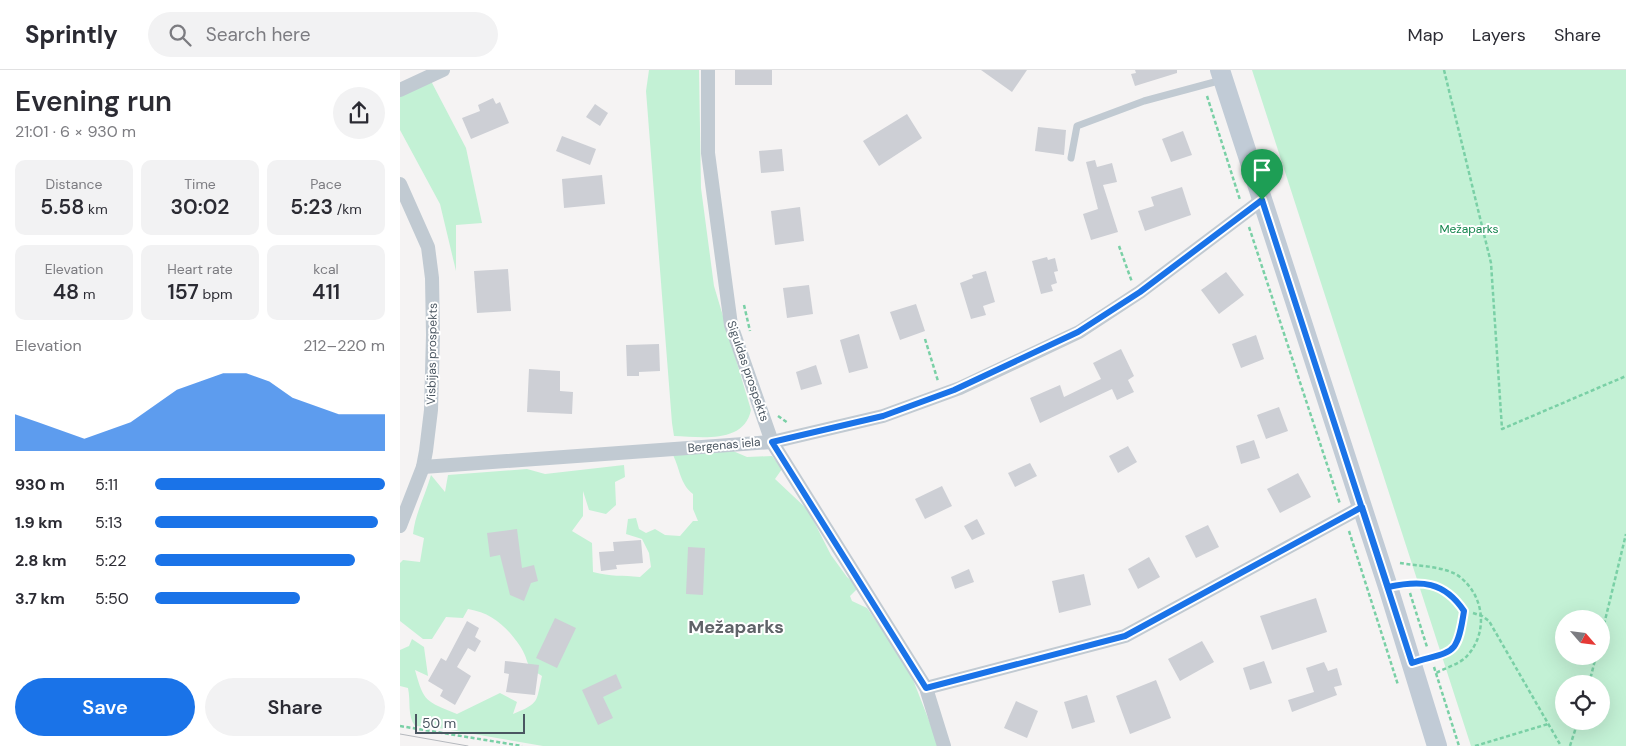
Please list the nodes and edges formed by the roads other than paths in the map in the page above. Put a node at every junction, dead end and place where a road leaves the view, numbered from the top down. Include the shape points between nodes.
1 (443, 70) edge
2 (708, 70) edge
3 (1222, 75) edge
4 (400, 90) edge
5 (1071, 158) dead end
6 (400, 184) edge
7 (1262, 200) junction
8 (772, 442) junction
9 (422, 467) junction
10 (1362, 507) junction
11 (400, 526) edge
12 (1388, 587) junction
13 (1412, 663) junction
14 (926, 688) junction
15 (944, 746) edge
16 (1437, 746) edge

1 - 4 street
2 - 8 street, Siguldas prospekts via 708,153 731,325
3 - 5 lane via 1203,85 1144,101 1077,126
3 - 7 street
6 - 9 street, Visbijas prospekts via 424,236 432,278 431,410
7 - 8 street, Bergenas iela via 1140,292 1078,332 954,390 883,416
7 - 10 street
8 - 9 street, Bergenas iela
8 - 14 street, Siguldas prospekts
9 - 11 street, Visbijas prospekts
10 - 12 street
10 - 14 street via 1125,636
12 - 13 street
12 - 13 lane via 1413,582 1434,585 1456,598 1464,611 1460,640 1451,651
13 - 16 street
14 - 15 street, Siguldas prospekts

